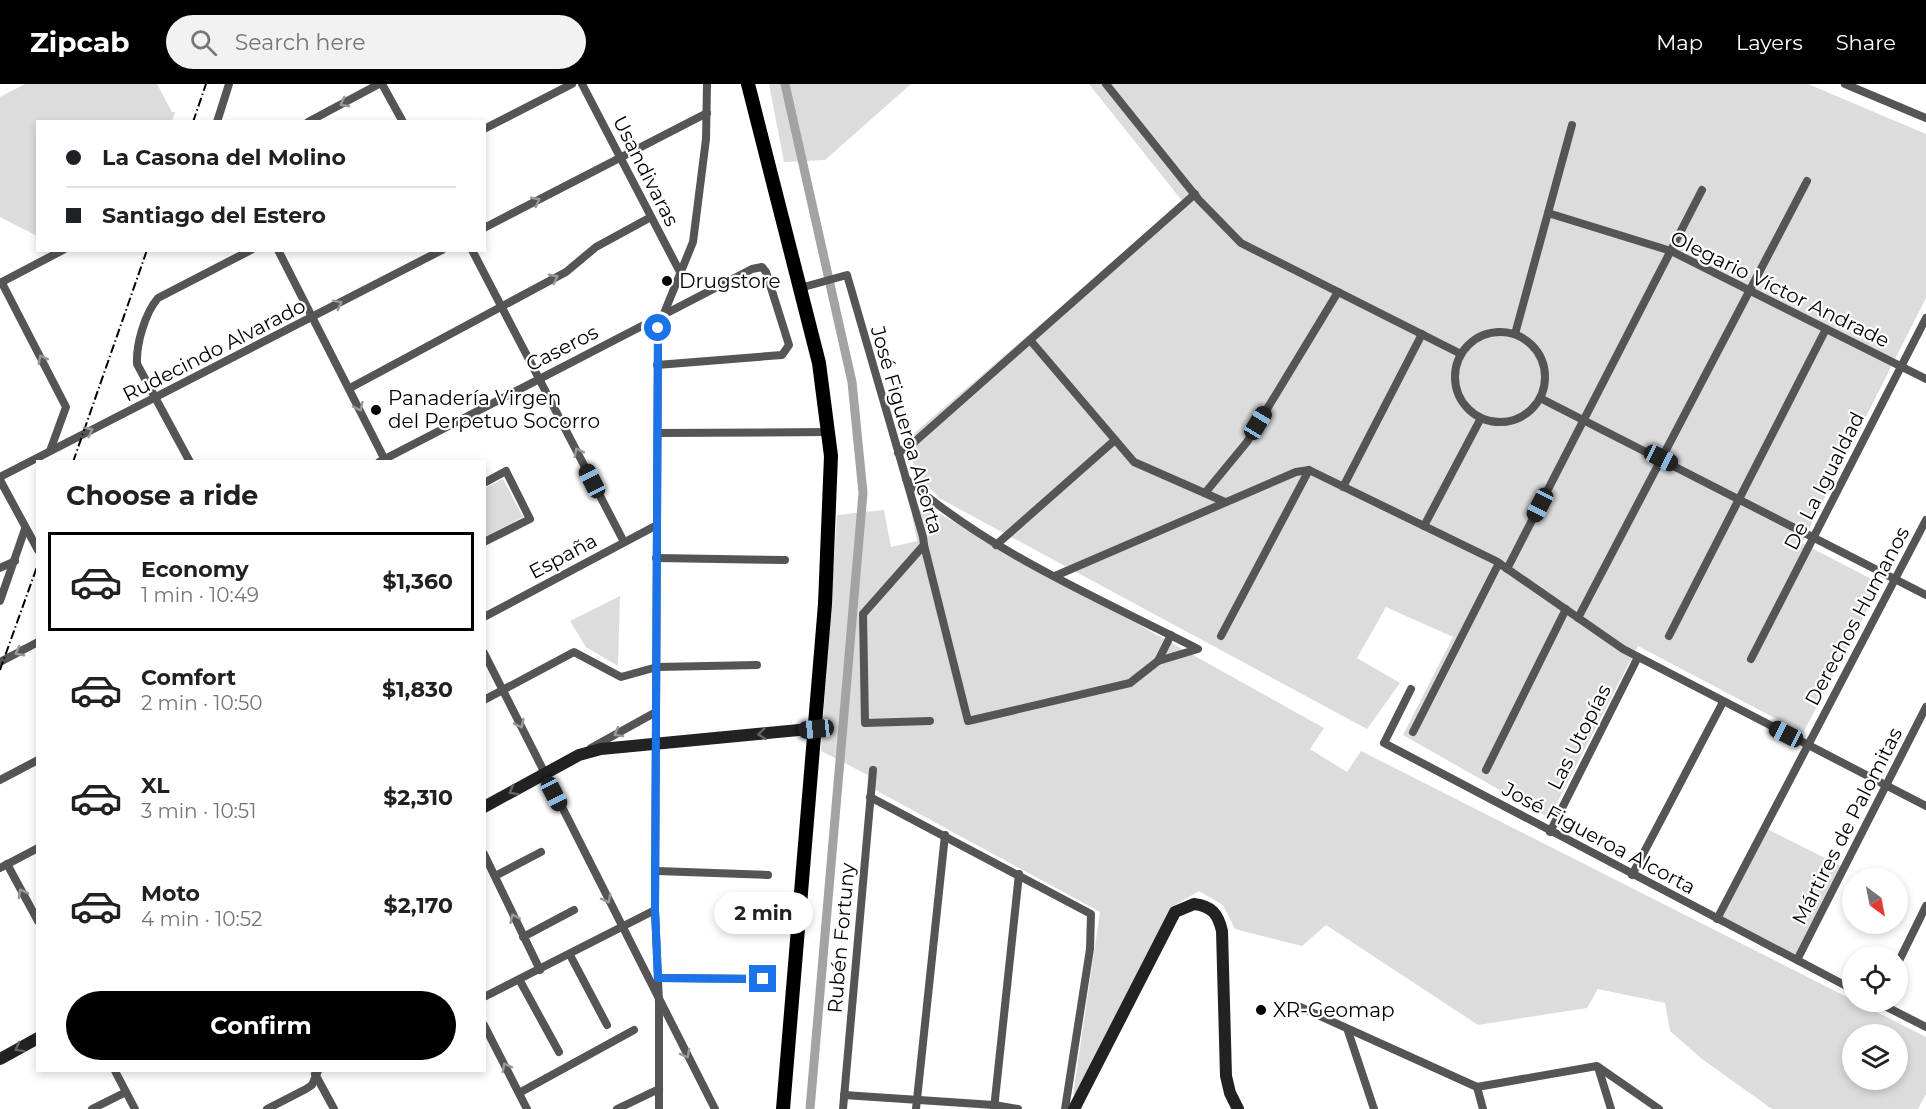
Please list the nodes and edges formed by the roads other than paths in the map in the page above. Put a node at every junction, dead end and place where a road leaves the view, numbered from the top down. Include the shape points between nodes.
1 (230, 84) edge
2 (381, 84) edge
3 (572, 84) edge
4 (582, 84) edge
5 (707, 84) edge
6 (748, 84) edge
7 (754, 84) edge
8 (1106, 84) edge
9 (1845, 84) edge
10 (706, 113) junction
11 (1926, 118) edge
12 (218, 120) edge
13 (312, 120) edge
14 (402, 120) edge
15 (1572, 125) dead end
16 (486, 128) edge
17 (620, 158) junction
18 (1807, 181) dead end
19 (1702, 190) dead end
20 (1195, 194) junction
21 (1548, 213) junction
22 (651, 217) junction
23 (486, 227) edge
24 (1671, 251) junction
25 (59, 252) edge
26 (247, 252) edge
27 (279, 252) edge
28 (438, 252) edge
29 (473, 252) edge
30 (681, 274) junction
31 (1, 283) edge
32 (802, 288) junction
33 (1749, 290) junction
34 (1338, 292) junction
35 (502, 306) junction
36 (663, 316) junction
37 (313, 317) junction
38 (1926, 318) edge
39 (1826, 329) junction
40 (1422, 334) junction
41 (1515, 334) junction
42 (1030, 340) junction
43 (1461, 354) junction
44 (657, 365) junction
45 (1901, 367) junction
46 (540, 378) junction
47 (1926, 379) edge
48 (350, 388) junction
49 (156, 398) junction
50 (1540, 398) junction
51 (1481, 418) junction
52 (1584, 420) junction
53 (830, 432) junction
54 (659, 433) junction
55 (1115, 440) junction
56 (51, 451) junction
57 (898, 453) junction
58 (1661, 458) junction
59 (189, 460) edge
60 (383, 460) edge
61 (385, 460) edge
62 (1309, 470) junction
63 (906, 478) junction
64 (0, 479) edge
65 (486, 482) edge
66 (1343, 487) junction
67 (1205, 493) junction
68 (1739, 498) junction
69 (1225, 502) junction
70 (1926, 520) edge
71 (657, 525) junction
72 (1424, 526) junction
73 (25, 529) junction
74 (1814, 537) junction
75 (486, 541) edge
76 (624, 542) junction
77 (924, 545) junction
78 (996, 545) junction
79 (36, 547) edge
80 (656, 558) junction
81 (785, 560) dead end
82 (15, 561) junction
83 (1499, 563) junction
84 (0, 568) edge
85 (1507, 569) junction
86 (1055, 576) junction
87 (1894, 578) junction
88 (1926, 595) edge
89 (0, 601) edge
90 (1566, 609) junction
91 (486, 616) edge
92 (1578, 618) junction
93 (1171, 635) junction
94 (1221, 636) dead end
95 (1668, 636) dead end
96 (36, 643) edge
97 (486, 657) edge
98 (1638, 657) junction
99 (1751, 659) dead end
100 (1158, 661) junction
101 (0, 662) edge
102 (757, 665) dead end
103 (657, 667) junction
104 (1411, 689) dead end
105 (503, 690) junction
106 (486, 699) edge
107 (1724, 702) junction
108 (1926, 707) edge
109 (656, 712) junction
110 (930, 721) dead end
111 (818, 728) junction
112 (1413, 732) dead end
113 (1808, 744) junction
114 (656, 745) junction
115 (579, 755) junction
116 (36, 761) edge
117 (873, 770) dead end
118 (1486, 770) dead end
119 (544, 775) junction
120 (0, 780) edge
121 (1885, 784) junction
122 (870, 797) junction
123 (486, 806) edge
124 (1926, 806) edge
125 (1550, 832) junction
126 (945, 835) junction
127 (36, 849) edge
128 (541, 852) dead end
129 (486, 858) edge
130 (3, 866) edge
131 (657, 871) junction
132 (1019, 874) junction
133 (768, 875) dead end
134 (1632, 875) junction
135 (495, 876) junction
136 (1926, 906) edge
137 (574, 910) dead end
138 (655, 910) junction
139 (36, 918) edge
140 (1717, 919) junction
141 (621, 928) junction
142 (523, 937) junction
143 (1906, 946) edge
144 (570, 955) junction
145 (1797, 960) junction
146 (540, 970) junction
147 (658, 978) junction
148 (763, 979) dead end
149 (520, 981) junction
150 (1842, 984) edge
151 (486, 996) edge
152 (659, 1003) junction
153 (1300, 1007) dead end
154 (1897, 1012) edge
155 (607, 1025) dead end
156 (1926, 1027) edge
157 (486, 1029) edge
158 (634, 1030) dead end
159 (1348, 1031) junction
160 (36, 1039) edge
161 (559, 1052) dead end
162 (0, 1059) edge
163 (1597, 1066) junction
164 (116, 1072) edge
165 (316, 1073) edge
166 (1477, 1088) junction
167 (659, 1089) junction
168 (126, 1092) junction
169 (519, 1093) junction
170 (844, 1095) junction
171 (916, 1104) edge
172 (994, 1107) edge
173 (92, 1109) edge
174 (135, 1109) edge
175 (267, 1109) edge
176 (334, 1109) edge
177 (527, 1109) edge
178 (617, 1109) edge
179 (659, 1109) edge
180 (715, 1109) edge
181 (783, 1109) edge
182 (789, 1109) edge
183 (843, 1109) edge
184 (1018, 1109) edge
185 (1065, 1109) edge
186 (1074, 1109) edge
187 (1238, 1109) edge
188 (1374, 1109) edge
189 (1483, 1109) edge
190 (1611, 1109) edge
191 (1659, 1109) edge

1 - 12 street
2 -> 13 street
2 - 14 street
3 - 16 street
4 - 17 street, Usandivaras
5 - 10 street
6 - 32 main road
7 - 32 main road
8 - 20 street
9 - 11 street
10 - 17 street
10 - 30 street via 693,242
15 - 21 street
17 - 22 street, Usandivaras
23 -> 17 street
18 - 33 street
19 - 24 street
20 - 34 street via 1241,243
20 - 42 street
21 - 24 street, Olegario Víctor Andrade
21 - 41 street
22 - 30 street, Usandivaras
35 -> 22 street via 566,272 596,247
24 - 33 street, Olegario Víctor Andrade
24 - 52 street
25 - 31 street
26 - 49 street via 158,298 153,305 136,351 137,364
27 - 37 street
37 -> 28 street, Rudecindo Alvarado
29 - 35 street
30 - 36 street
56 -> 31 street via 66,407
32 - 53 main road
32 - 57 street, José Figueroa Alcorta via 847,275
32 - 111 main road via 827,384 834,435 833,539
33 - 39 street, Olegario Víctor Andrade
33 - 58 street
34 - 40 street
34 - 67 street via 1247,442
35 - 46 street
35 - 48 street
36 - 44 street via 658,328
36 - 44 street, Caseros via 762,267 789,345 776,357
36 - 46 street, Caseros
37 - 48 street
37 - 49 street, Rudecindo Alvarado
38 - 45 street, De La Igualdad
39 - 45 street, Olegario Víctor Andrade
39 - 68 street
40 - 43 street
40 - 66 street
41 - 43 street via 1491,332 1478,337
41 - 50 street via 1532,344 1541,356 1545,384
42 - 55 street
42 - 57 street
43 - 51 street via 1454,373 1456,388 1462,403
44 - 54 street
45 - 47 street, Olegario Víctor Andrade
45 - 74 street, De La Igualdad
46 - 61 street, Caseros
76 -> 46 street
48 -> 60 street
56 -> 49 street, Rudecindo Alvarado
49 - 59 street
50 - 51 street via 1517,419 1502,422
50 - 52 street
51 - 72 street
52 - 58 street
52 - 85 street
53 - 54 street
53 - 111 main road
54 - 71 street
55 - 67 street via 1134,462
55 - 78 street
56 - 64 street, Rudecindo Alvarado
57 - 63 street, José Figueroa Alcorta
58 - 68 street
58 - 92 street
62 - 66 street
62 - 69 street
62 - 94 street
63 - 77 street, José Figueroa Alcorta
63 - 78 street via 935,504
64 - 73 street
65 - 75 street via 506,471 530,519
66 - 72 street
67 - 69 street
68 - 74 street
68 - 95 street
69 - 86 street
70 - 87 street, Derechos Humanos
71 - 76 street, España
71 - 80 street
72 - 83 street
73 - 79 street
73 - 82 street
74 - 87 street
74 - 99 street, De La Igualdad
76 - 91 street, España
77 - 100 street via 968,721 1130,683
77 - 110 street, José Figueroa Alcorta via 863,614 865,723
78 - 86 street
80 - 81 street
80 - 103 street
82 - 84 street
82 - 89 street
83 - 85 street
83 - 112 street
85 - 90 street
86 - 93 street
87 - 88 street
87 - 113 street, Derechos Humanos
90 - 92 street
90 - 118 street
92 - 98 street
93 - 100 street
93 - 100 street via 1198,649
96 -> 101 street
97 - 105 street
98 - 107 street
98 - 125 street, Las Utopías
102 - 103 street
103 - 105 street via 621,677 574,652
103 - 109 street
104 - 125 street, José Figueroa Alcorta via 1384,743
105 - 106 street
105 -> 119 street
107 - 113 street
107 - 134 street
108 - 121 street, Mártires de Palomitas
109 - 114 street
109 -> 115 street
111 -> 114 main road
111 - 181 main road
111 - 182 main road
113 - 121 street
113 - 140 street, Derechos Humanos
114 - 115 main road via 601,749
114 - 131 street
115 - 119 main road
116 - 120 street
117 - 122 street, Rubén Fortuny
119 -> 123 main road
119 -> 141 street
121 - 124 street
121 - 145 street, Mártires de Palomitas
122 - 126 street
122 - 170 street, Rubén Fortuny
125 - 134 street, José Figueroa Alcorta
126 - 132 street
126 - 171 street
127 - 130 street
128 - 135 street
129 - 135 street
139 -> 130 street
131 - 133 street
131 - 138 street
132 - 172 street
132 - 185 street via 1091,914 1090,949
134 - 140 street, José Figueroa Alcorta
142 -> 135 street
136 - 143 street
137 - 142 street
138 - 141 street
138 - 147 street
140 - 145 street, José Figueroa Alcorta
141 - 144 street
141 - 152 street
142 - 146 street
144 - 146 street
144 - 155 street
145 - 150 street, José Figueroa Alcorta
146 - 149 street
147 - 148 street
147 - 152 street
149 - 151 street
149 - 161 street
152 - 167 street
152 -> 180 street
153 - 159 street
154 - 156 street
169 -> 157 street
158 - 169 street
159 - 166 street
159 - 188 street
160 -> 162 main road
163 - 166 street
163 - 190 street
163 - 191 street
164 - 168 street
165 - 175 street via 306,1089
165 - 176 street
166 - 189 street
167 - 178 street
167 - 179 street
168 - 173 street
168 - 174 street
169 - 177 street
170 - 171 street
170 - 183 street, Rubén Fortuny
171 - 172 street
172 - 184 street
186 - 187 main road via 1175,912 1194,904 1213,910 1222,931 1226,1076

